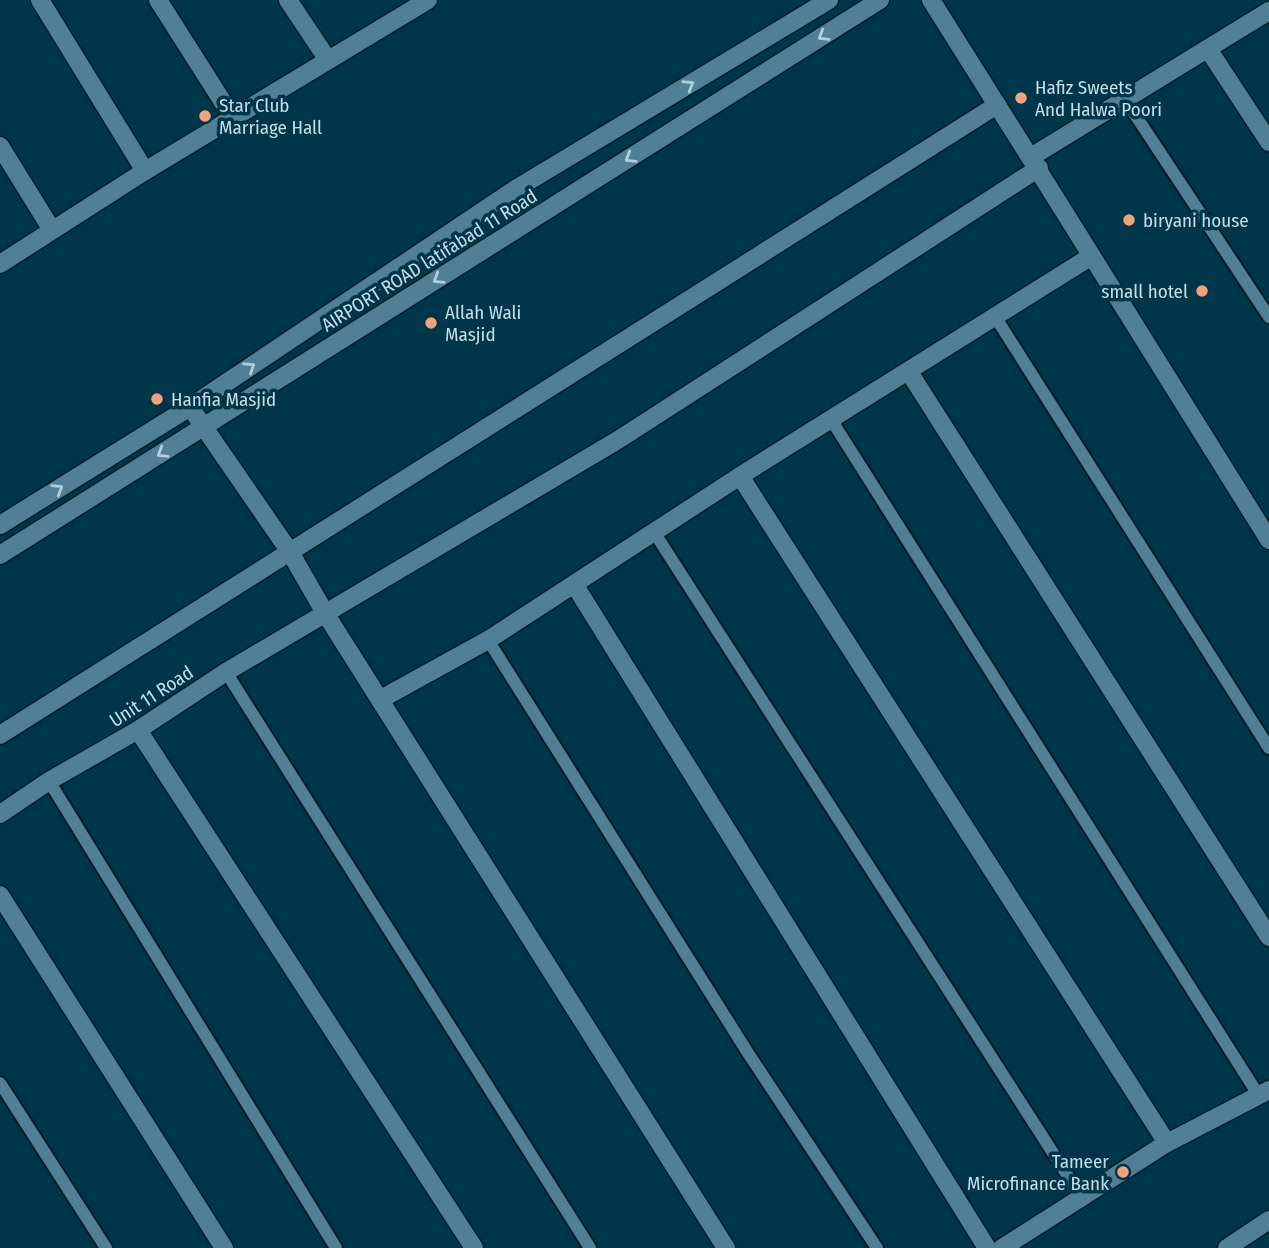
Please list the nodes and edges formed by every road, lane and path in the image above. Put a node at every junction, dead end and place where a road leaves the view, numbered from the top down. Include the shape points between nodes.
1 (40, 0) edge
2 (158, 0) edge
3 (288, 0) edge
4 (428, 0) edge
5 (829, 0) edge
6 (880, 0) edge
7 (931, 0) edge
8 (397, 8) edge
9 (1269, 11) edge
10 (1208, 49) junction
11 (328, 60) junction
12 (1124, 98) junction
13 (998, 105) junction
14 (233, 118) junction
15 (1269, 142) edge
16 (0, 146) edge
17 (1035, 162) junction
18 (145, 171) junction
19 (52, 230) junction
20 (1090, 257) junction
21 (0, 264) edge
22 (1269, 317) edge
23 (996, 318) junction
24 (909, 372) junction
25 (190, 407) junction
26 (832, 421) junction
27 (204, 427) junction
28 (740, 476) junction
29 (0, 525) edge
30 (654, 532) junction
31 (1269, 540) edge
32 (290, 552) junction
33 (0, 555) edge
34 (574, 584) junction
35 (325, 613) junction
36 (488, 640) junction
37 (226, 672) junction
38 (381, 699) junction
39 (138, 730) junction
40 (0, 735) edge
41 (1269, 748) edge
42 (49, 781) junction
43 (0, 814) edge
44 (0, 895) edge
45 (1269, 937) edge
46 (0, 1083) edge
47 (1264, 1093) edge
48 (1167, 1143) junction
49 (1082, 1198) junction
50 (1269, 1220) edge
51 (106, 1248) edge
52 (224, 1248) edge
53 (336, 1248) edge
54 (474, 1248) edge
55 (590, 1248) edge
56 (726, 1248) edge
57 (877, 1248) edge
58 (987, 1248) edge
59 (1002, 1248) edge
60 (1227, 1248) edge

1 - 18 street
2 - 14 street
3 - 11 street
4 - 8 street
25 -> 5 street, AIRPORT ROAD latifabad 11 Road via 514,190
6 -> 27 street, AIRPORT ROAD latifabad 11 Road
7 - 13 street
8 - 11 street
9 - 10 street, Unit 11 Road
10 - 12 street, Unit 11 Road
10 - 15 street
11 - 14 street
12 - 17 street, Unit 11 Road
12 - 22 lane
13 - 17 street
13 - 32 street
14 - 18 street
16 - 19 street
17 - 20 street
17 - 35 street, Unit 11 Road via 618,440
18 - 19 street
19 - 21 street
20 - 23 street
20 - 31 street
23 - 24 street
23 - 41 lane
24 - 26 street
24 - 45 street
25 - 27 street
29 -> 25 street, AIRPORT ROAD latifabad 11 Road
26 - 28 street
26 - 47 lane
27 - 32 street
27 -> 33 street, AIRPORT ROAD latifabad 11 Road
28 - 30 street
28 - 48 street
30 - 34 street
30 - 49 lane
32 - 35 street
32 - 40 street
34 - 36 street
34 - 58 street
35 - 37 street, Unit 11 Road
35 - 38 street
36 - 38 street
36 - 57 lane via 748,1053
37 - 39 street, Unit 11 Road
37 - 55 lane
38 - 56 street
39 - 42 street, Unit 11 Road
39 - 54 street
42 - 43 street, Unit 11 Road
42 - 53 lane
44 - 52 street
46 - 51 lane
47 - 48 street
48 - 49 street
49 - 59 street
50 - 60 street

